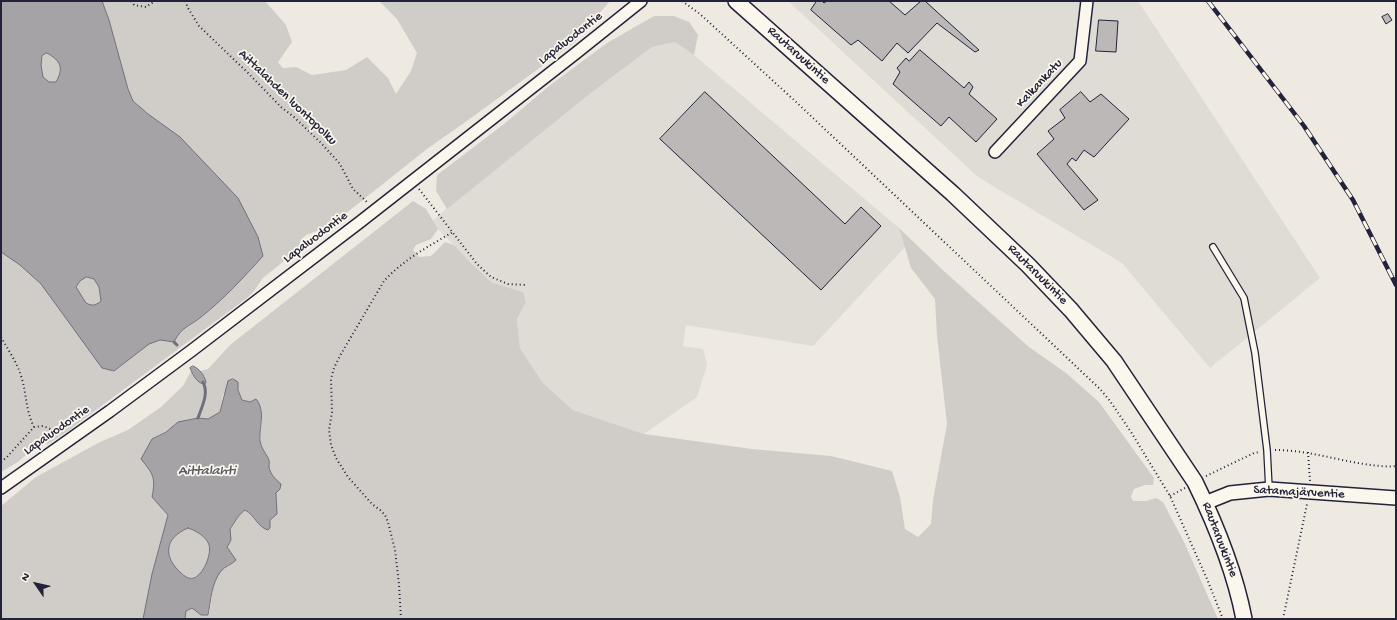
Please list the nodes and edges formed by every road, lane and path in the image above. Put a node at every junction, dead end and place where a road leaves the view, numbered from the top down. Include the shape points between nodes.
1 (131, 1) edge
2 (156, 1) edge
3 (185, 1) edge
4 (641, 1) edge
5 (682, 1) edge
6 (736, 1) edge
7 (1087, 1) edge
8 (995, 152) dead end
9 (412, 180) junction
10 (374, 210) junction
11 (452, 232) junction
12 (1213, 247) dead end
13 (527, 285) dead end
14 (1, 337) edge
15 (34, 428) junction
16 (73, 437) junction
17 (1267, 450) junction
18 (1308, 452) junction
19 (1, 462) edge
20 (1396, 466) edge
21 (1310, 481) dead end
22 (1195, 482) junction
23 (1, 488) edge
24 (1269, 489) junction
25 (1170, 496) junction
26 (1396, 498) edge
27 (1205, 503) junction
28 (1306, 504) dead end
29 (401, 619) edge
30 (1223, 619) edge
31 (1244, 619) edge
32 (1284, 619) edge

1 - 2 path via 134,6 146,7
3 - 10 path, Aittalahden luontopolku via 199,26 248,72 280,107 321,143 340,164 353,189
4 - 9 street, Lapaluodontie
5 - 25 path via 700,14 794,100 1100,389 1131,432
6 - 22 main road, Rautaruukintie via 954,194 1071,310 1114,361
7 - 8 street, Kalkankatu via 1080,61
9 - 10 street, Lapaluodontie
9 - 11 path
10 - 16 street, Lapaluodontie
11 - 13 path via 477,264 491,277 508,284
11 - 29 path via 393,271 384,281 341,354 331,379 331,445 348,477 385,515 388,522 395,550
12 - 17 lane via 1244,298 1255,353
14 - 15 path via 21,377 29,417
15 - 16 path via 43,426
15 - 19 path
16 - 23 street, Lapaluodontie
17 - 18 path
17 - 22 path via 1254,453
17 - 24 lane
18 - 20 path via 1353,462
18 - 21 path
22 - 25 path
22 - 27 main road, Rautaruukintie
24 - 26 street, Satamajärventie
24 - 27 street, Satamajärventie via 1230,493
25 - 30 path
27 - 31 main road, Rautaruukintie via 1229,562
28 - 32 path

